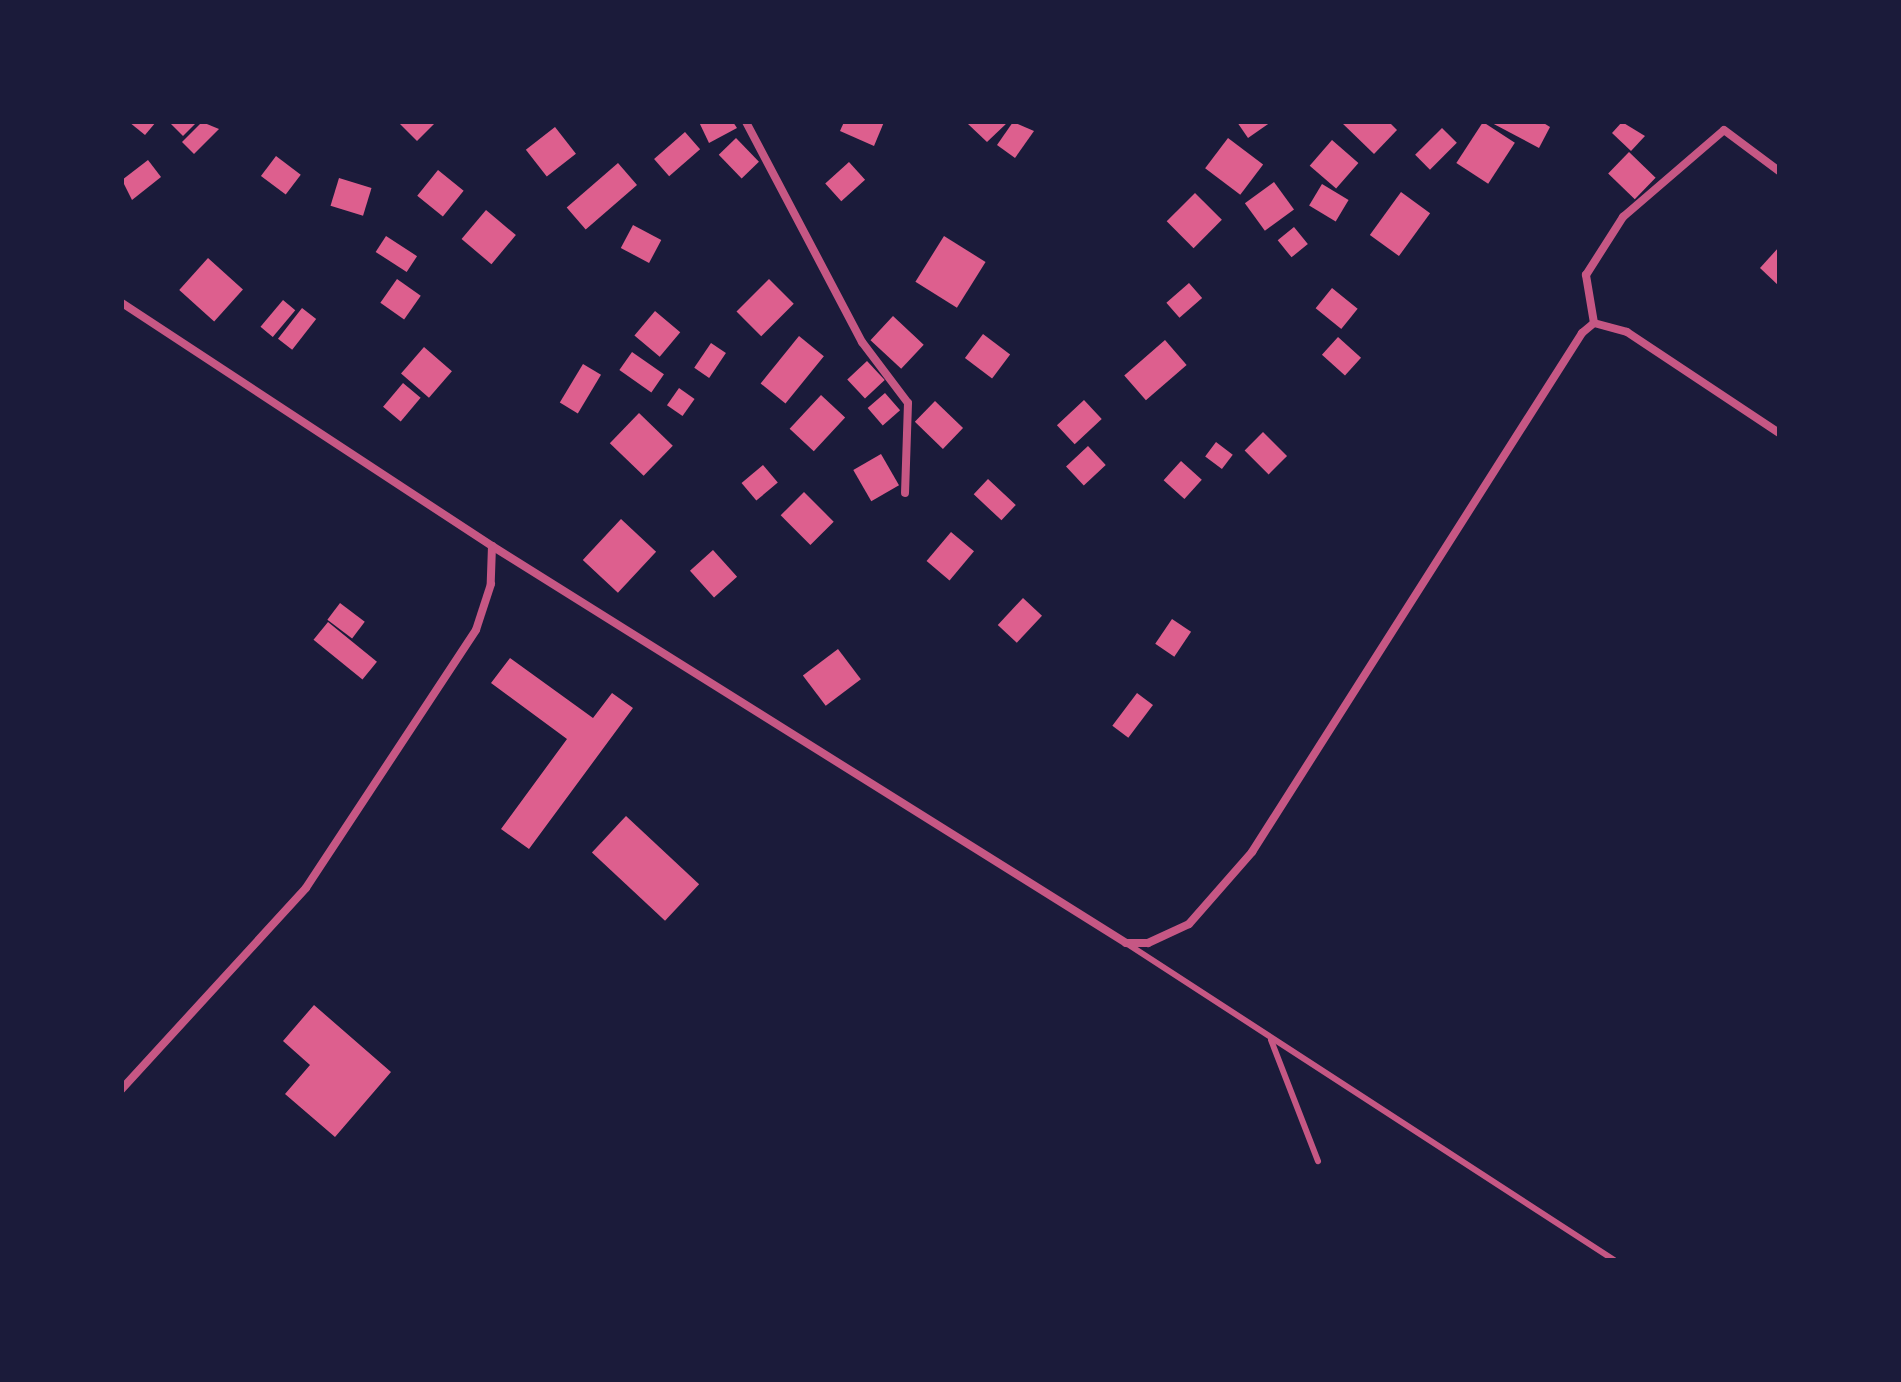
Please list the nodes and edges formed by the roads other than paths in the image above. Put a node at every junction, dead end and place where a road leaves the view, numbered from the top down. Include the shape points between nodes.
1 (746, 122) edge
2 (1779, 171) edge
3 (122, 303) edge
4 (1594, 323) junction
5 (1779, 433) edge
6 (905, 493) dead end
7 (492, 546) junction
8 (1126, 943) junction
9 (1271, 1040) junction
10 (122, 1089) edge
11 (1318, 1161) dead end
12 (1614, 1260) edge

1 - 6 street via 862,342 908,403
2 - 4 street via 1724,130 1623,217 1586,275
3 - 7 street
4 - 5 street via 1627,332
4 - 8 street via 1573,345 1231,880 1169,937
7 - 8 street
7 - 10 street via 491,584 476,630 306,888
8 - 9 lane
9 - 11 lane
9 - 12 lane

